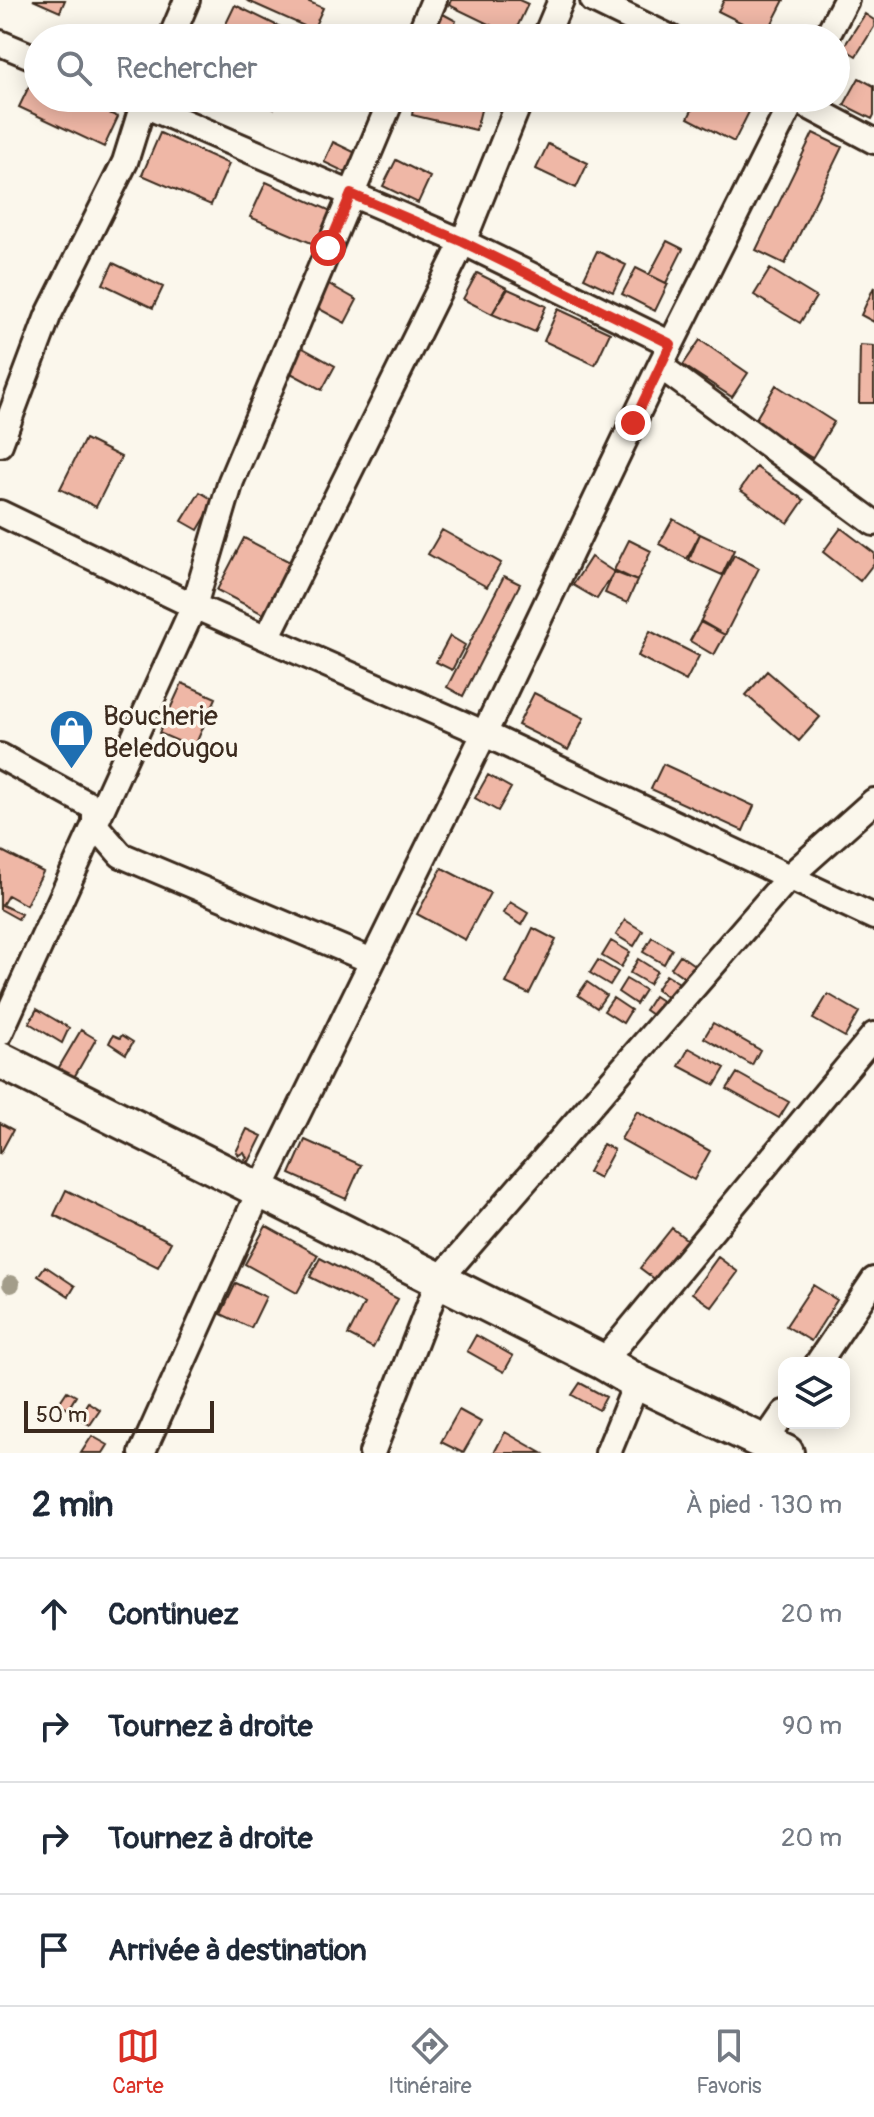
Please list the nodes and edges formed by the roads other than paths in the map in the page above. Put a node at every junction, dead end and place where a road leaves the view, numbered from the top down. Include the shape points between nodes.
1 (187, 0) edge
2 (434, 0) edge
3 (561, 0) edge
4 (593, 0) edge
5 (846, 0) edge
6 (177, 24) edge
7 (424, 24) edge
8 (551, 24) edge
9 (642, 24) edge
10 (833, 24) edge
11 (0, 43) edge
12 (24, 53) edge
13 (136, 112) edge
14 (166, 112) edge
15 (386, 112) edge
16 (515, 112) edge
17 (787, 112) edge
18 (820, 112) edge
19 (874, 141) edge
20 (351, 194) junction
21 (463, 242) junction
22 (666, 355) junction
23 (0, 444) edge
24 (0, 513) edge
25 (874, 523) edge
26 (194, 606) junction
27 (267, 638) junction
28 (484, 734) junction
29 (0, 756) edge
30 (874, 801) edge
31 (95, 825) junction
32 (790, 876) junction
33 (874, 917) edge
34 (372, 961) junction
35 (0, 1033) edge
36 (874, 1035) edge
37 (0, 1060) edge
38 (260, 1190) junction
39 (439, 1280) junction
40 (874, 1280) edge
41 (822, 1357) edge
42 (603, 1362) junction
43 (637, 1382) junction
44 (775, 1448) edge
45 (142, 1453) edge
46 (372, 1453) edge
47 (608, 1453) edge

1 - 6 street
2 - 7 street
3 - 8 street
4 - 9 street
5 - 10 street
11 - 12 street
13 - 23 street via 125,162 48,316
14 - 20 street
15 - 20 street
16 - 21 street
17 - 22 street
18 - 19 street
20 - 21 street
20 - 26 street via 231,481
21 - 22 street
21 - 27 street
22 - 25 street
22 - 28 street
24 - 26 street
26 - 27 street
26 - 31 street
27 - 28 street
28 - 32 street
28 - 34 street
29 - 31 street via 95,808
30 - 32 street
31 - 34 street via 121,855
31 - 35 street
32 - 33 street
32 - 39 street
34 - 38 street
36 - 42 street
37 - 38 street
38 - 39 street
38 - 45 street
39 - 42 street
39 - 46 street
40 - 41 street
42 - 43 street
43 - 44 street
43 - 47 street

